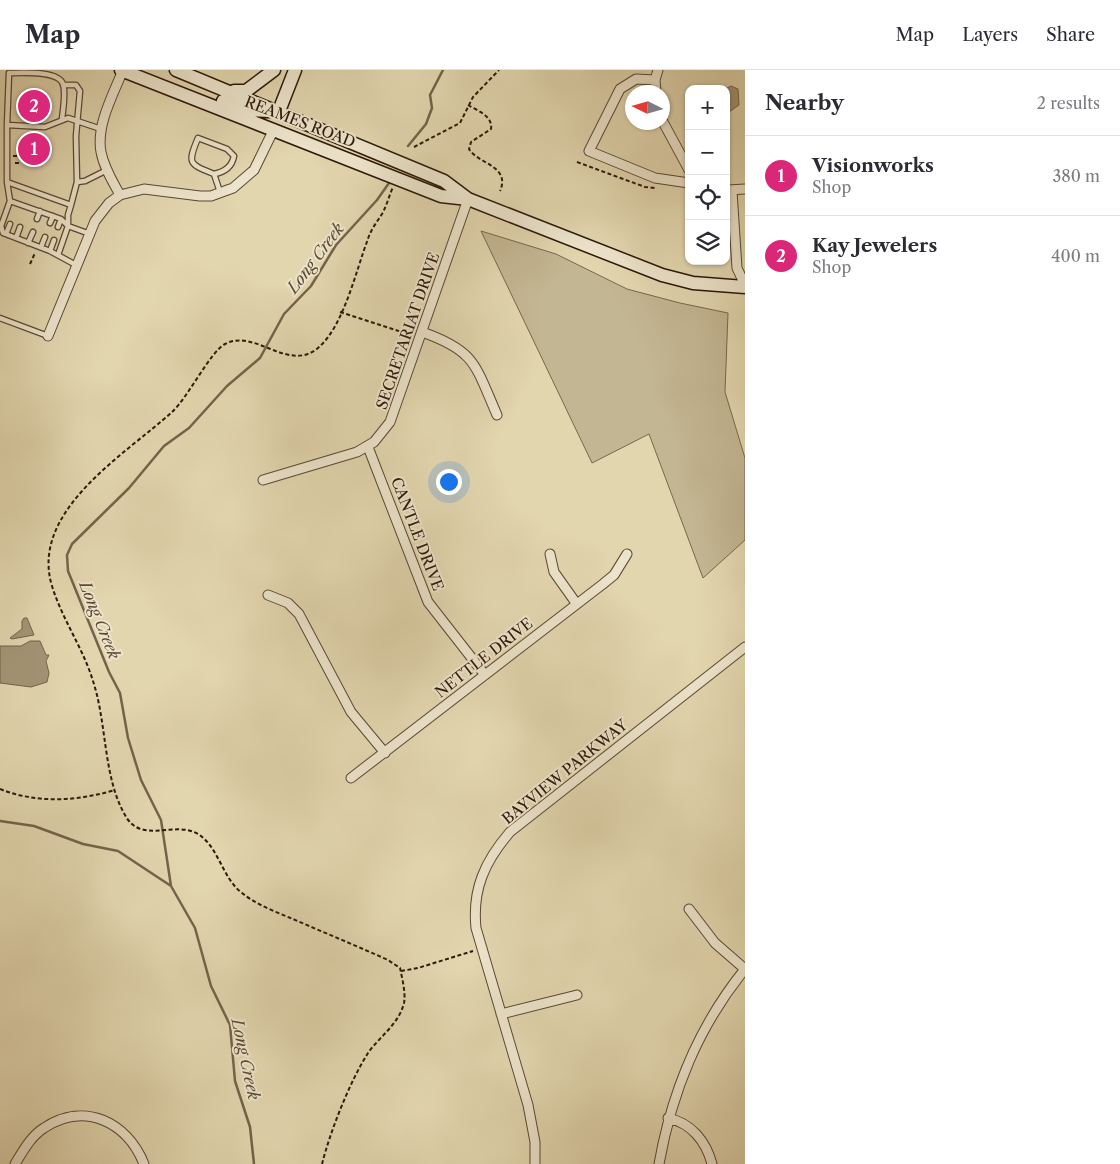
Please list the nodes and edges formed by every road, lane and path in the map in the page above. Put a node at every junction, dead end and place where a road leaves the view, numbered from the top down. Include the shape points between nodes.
1 (122, 70) edge
2 (176, 70) edge
3 (274, 70) edge
4 (295, 70) edge
5 (499, 70) edge
6 (658, 70) edge
7 (654, 80) junction
8 (63, 85) junction
9 (655, 85) edge
10 (230, 90) junction
11 (184, 93) junction
12 (468, 105) junction
13 (279, 111) junction
14 (62, 119) junction
15 (78, 120) junction
16 (7, 125) junction
17 (101, 129) junction
18 (274, 129) junction
19 (667, 130) edge
20 (414, 148) dead end
21 (394, 159) junction
22 (577, 162) dead end
23 (685, 163) edge
24 (107, 170) junction
25 (214, 174) junction
26 (7, 182) junction
27 (77, 182) junction
28 (685, 182) edge
29 (394, 184) dead end
30 (658, 188) dead end
31 (745, 189) edge
32 (730, 190) edge
33 (500, 191) dead end
34 (221, 193) junction
35 (120, 195) junction
36 (468, 199) junction
37 (730, 200) edge
38 (10, 201) junction
39 (17, 204) junction
40 (71, 205) junction
41 (27, 207) junction
42 (15, 210) dead end
43 (40, 211) junction
44 (25, 214) dead end
45 (53, 216) junction
46 (37, 219) dead end
47 (61, 219) junction
48 (50, 223) dead end
49 (10, 224) dead end
50 (68, 226) junction
51 (20, 227) dead end
52 (58, 227) dead end
53 (32, 232) dead end
54 (6, 234) junction
55 (90, 234) junction
56 (45, 236) dead end
57 (16, 238) junction
58 (54, 240) dead end
59 (28, 243) junction
60 (39, 247) junction
61 (50, 251) junction
62 (58, 255) junction
63 (30, 264) dead end
64 (77, 266) junction
65 (745, 286) edge
66 (340, 312) junction
67 (0, 318) edge
68 (422, 332) junction
69 (411, 335) dead end
70 (48, 336) joint
71 (497, 414) dead end
72 (368, 446) junction
73 (263, 480) dead end
74 (550, 554) dead end
75 (627, 554) dead end
76 (268, 595) dead end
77 (576, 604) junction
78 (745, 647) edge
79 (485, 675) junction
80 (385, 754) junction
81 (351, 778) dead end
82 (0, 788) edge
83 (115, 790) junction
84 (690, 910) dead end
85 (474, 950) dead end
86 (745, 969) edge
87 (400, 971) junction
88 (577, 995) dead end
89 (501, 1014) junction
90 (668, 1118) junction
91 (15, 1164) edge
92 (144, 1164) edge
93 (322, 1164) edge
94 (535, 1164) edge
95 (659, 1164) edge
96 (712, 1164) edge

1 - 11 main road, REAMES ROAD
1 - 17 street
2 - 10 main road, REAMES ROAD
3 - 10 main road via 246,91
4 - 13 main road
5 - 12 path
6 - 7 street
7 - 9 street
7 - 28 street via 636,79 620,89 590,151 655,178
8 - 14 lane
8 - 15 lane via 76,85 80,90
8 - 16 lane via 58,77 48,74 8,73
10 - 13 main road, REAMES ROAD
11 - 13 main road via 197,92 247,110
11 - 18 main road, REAMES ROAD
12 - 20 path via 457,125
12 - 33 path via 491,122 491,129 471,142 468,148 500,174
13 - 21 main road, REAMES ROAD
14 - 15 lane
14 - 16 lane via 45,127
15 - 17 lane
15 - 27 lane
16 - 26 lane
17 - 24 street via 101,153
18 - 21 main road via 291,129 348,153
18 - 34 street via 254,170 241,183
18 - 36 main road, REAMES ROAD via 441,196
19 - 23 street
21 - 36 main road, REAMES ROAD via 444,181
22 - 30 path via 645,187
24 - 27 lane
24 - 35 street
25 - 25 lane via 197,168 191,161 198,138 228,150 234,156 225,171
25 - 34 lane
26 - 38 lane
26 - 40 lane
27 - 40 lane
29 - 66 path via 383,212 368,236
31 - 32 street
34 - 35 street via 200,196 144,189
35 - 55 street via 98,216
36 - 65 main road, REAMES ROAD via 662,275 693,283
36 - 68 street, SECRETARIAT DRIVE
37 - 65 street via 737,268
38 - 39 lane
38 - 54 lane via 1,226
39 - 41 lane
39 - 42 lane
40 - 50 lane
41 - 43 lane
41 - 44 lane
43 - 45 lane
43 - 46 lane
45 - 47 lane
45 - 48 lane
47 - 50 lane
47 - 52 lane
49 - 54 lane
50 - 55 lane
50 - 62 lane
51 - 57 lane
53 - 59 lane
54 - 57 lane
55 - 64 street
56 - 60 lane
57 - 59 lane
58 - 61 lane
59 - 60 lane
60 - 61 lane
60 - 63 path
61 - 62 lane
62 - 64 lane
64 - 70 street
66 - 69 path
66 - 83 path via 325,340 314,351 300,356 244,341 234,341 217,350 184,399 92,481 70,503 60,520 52,545 50,574 64,620 93,679
67 - 70 lane
68 - 71 street via 452,343 467,354 480,374
68 - 72 street, SECRETARIAT DRIVE via 390,422
72 - 73 street, SECRETARIAT DRIVE via 344,457
72 - 79 street, CANTLE DRIVE via 428,602
74 - 77 street via 554,572
75 - 77 street, NETTLE DRIVE via 614,575
76 - 80 street via 288,603 299,614 351,712
77 - 79 street, NETTLE DRIVE
78 - 89 street, BAYVIEW PARKWAY via 510,832 494,851 480,880 475,914 476,928
79 - 80 street, NETTLE DRIVE
80 - 81 street, NETTLE DRIVE
82 - 83 path via 25,797 57,799
83 - 87 path via 129,822 137,828 187,831 199,835 207,842 228,880 247,898 388,960
84 - 86 street via 715,943
85 - 87 path
86 - 90 street via 698,1040
87 - 93 path via 404,1003 354,1080
88 - 89 street
89 - 94 street, BAYVIEW PARKWAY via 528,1105 535,1142
90 - 95 street
90 - 96 street via 678,1120 692,1130 705,1145
91 - 92 street via 27,1144 43,1128 60,1119 81,1116 116,1125 136,1145

